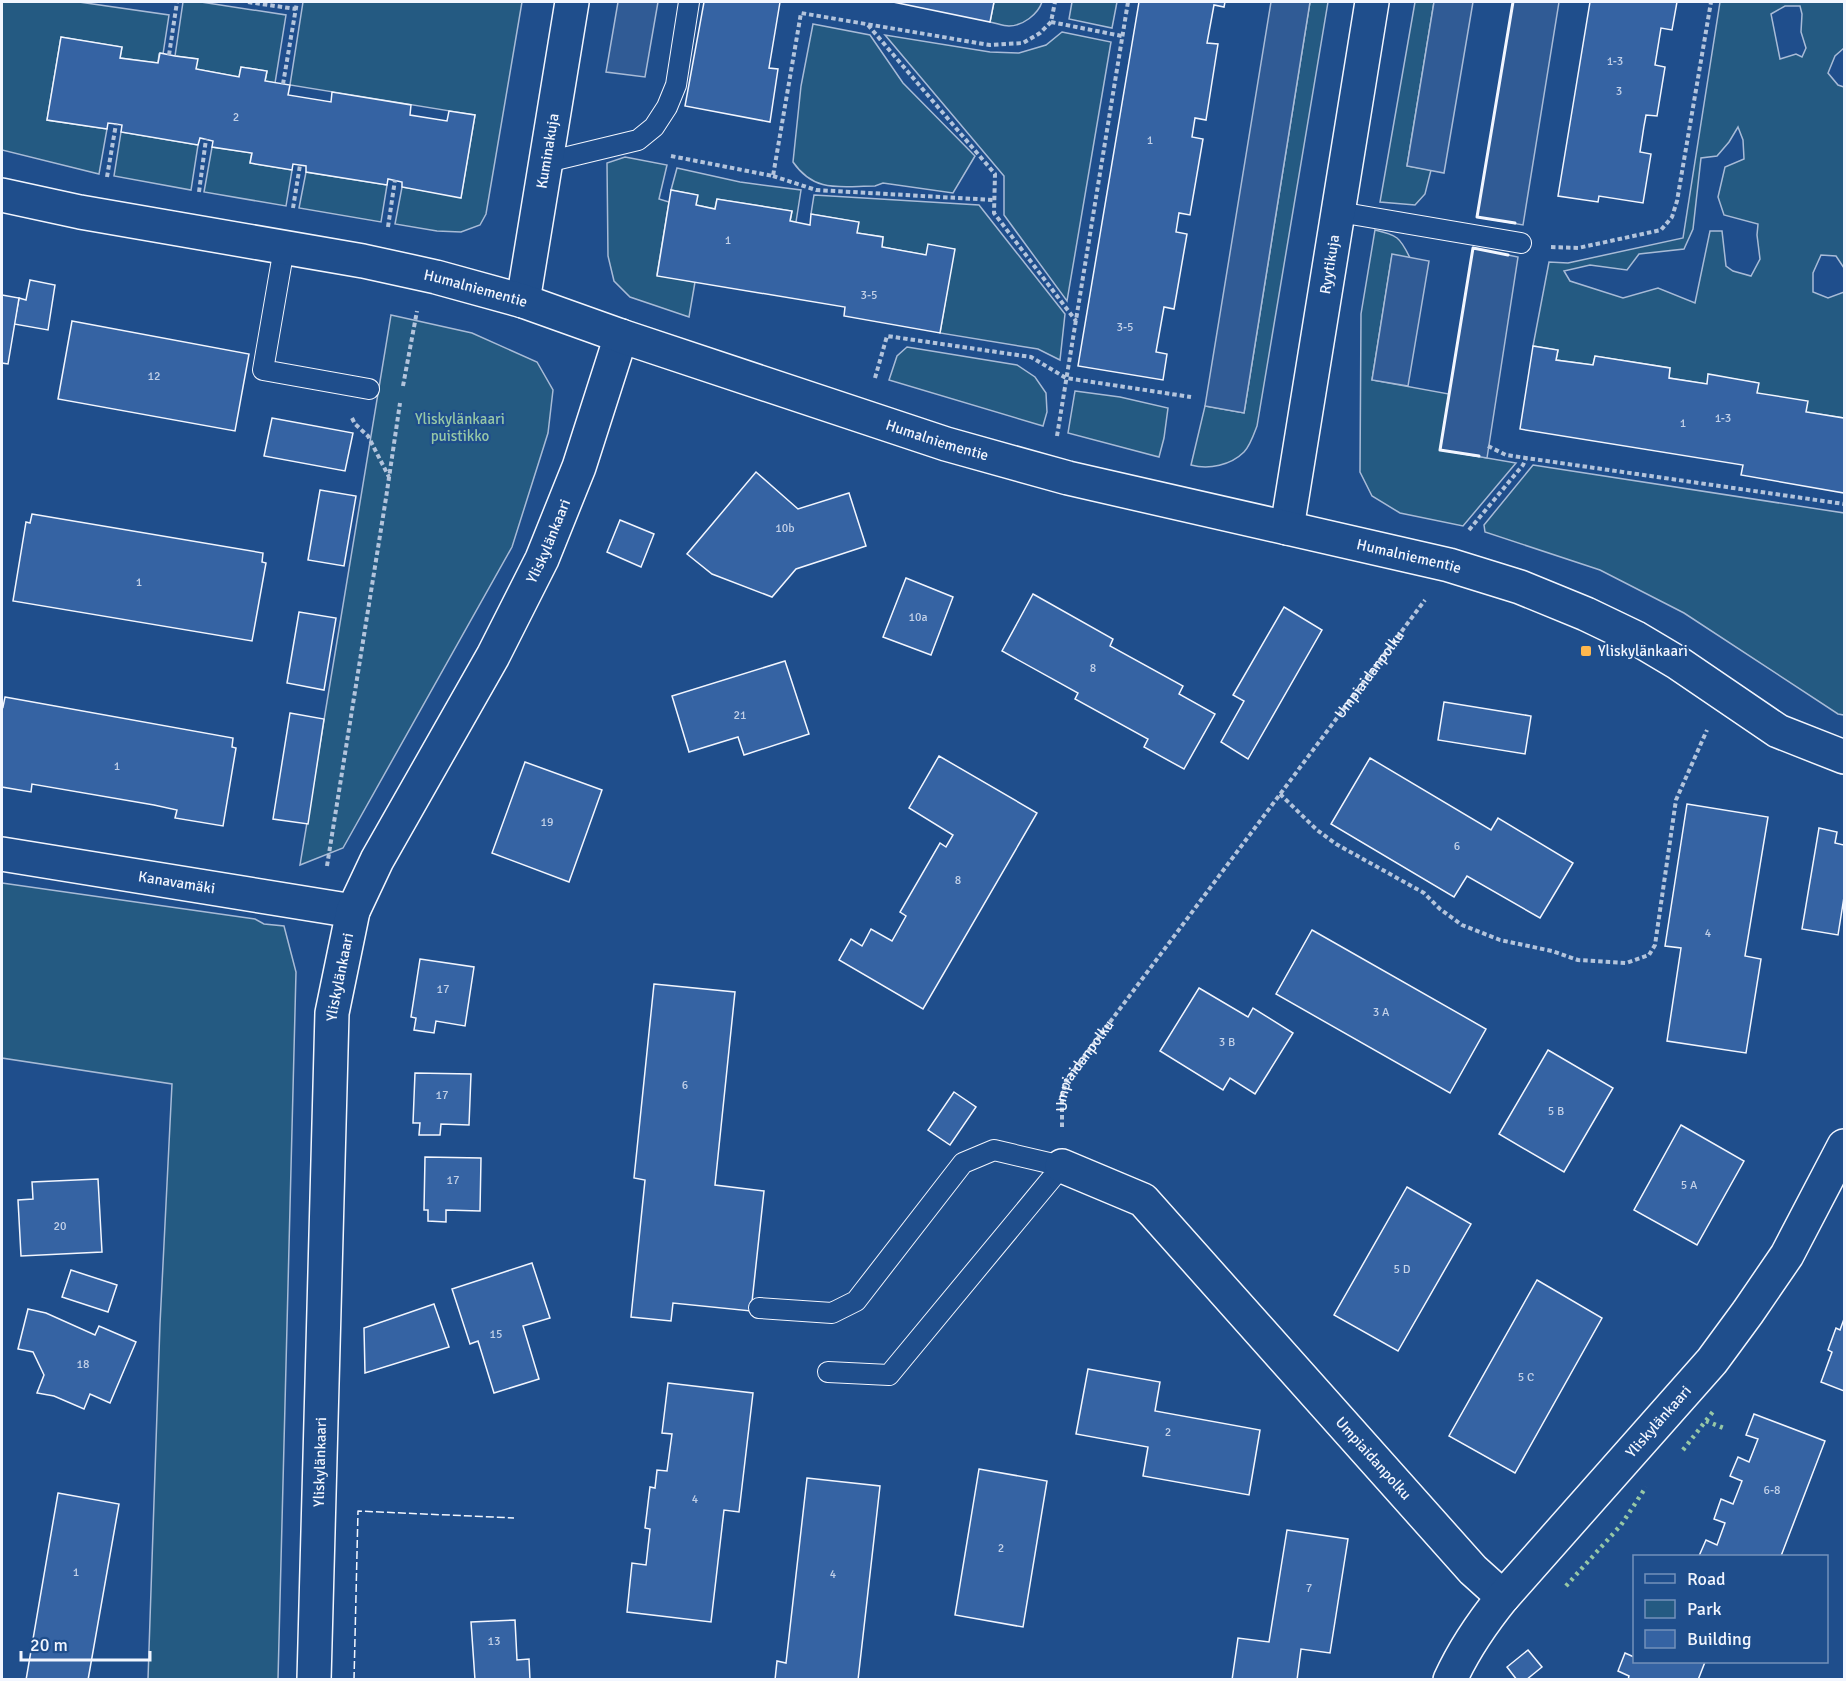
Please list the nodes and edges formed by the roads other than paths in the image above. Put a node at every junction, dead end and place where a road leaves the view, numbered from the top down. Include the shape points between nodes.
1 (572, 2) edge
2 (689, 2) edge
3 (1372, 2) edge
4 (547, 162) junction
5 (2, 195) edge
6 (1339, 212) junction
7 (1521, 243) road end
8 (284, 248) junction
9 (524, 301) junction
10 (621, 336) junction
11 (369, 389) dead end
12 (1287, 528) junction
13 (1845, 757) edge
14 (2, 854) edge
15 (337, 908) junction
16 (1845, 1146) edge
17 (1062, 1166) junction
18 (759, 1308) dead end
19 (828, 1372) dead end
20 (1503, 1597) junction
21 (314, 1680) edge
22 (1450, 1680) edge

1 - 4 street, Kuminakuja
2 - 4 lane via 676,85 654,127 638,140 620,146
3 - 6 street, Ryytikuja
4 - 9 street, Kuminakuja
5 - 8 street, Humalniementie
6 - 7 lane
6 - 12 street, Ryytikuja
8 - 9 street, Humalniementie via 418,273
8 - 11 lane via 263,370
9 - 10 street, Humalniementie
10 - 12 street, Humalniementie via 1005,462
10 - 15 street, Yliskylänkaari via 579,467 542,559 494,656 377,860
12 - 13 street, Humalniementie via 1449,565 1586,614 1678,663 1778,731
14 - 15 street, Kanavamäki
15 - 21 street, Yliskylänkaari
16 - 20 street, Yliskylänkaari via 1787,1255 1712,1360
17 - 18 lane via 994,1150 963,1163 856,1301 832,1313
17 - 19 lane via 889,1375
17 - 20 street, Umpiaidanpolku via 1143,1200 1473,1570
20 - 22 street, Yliskylänkaari via 1478,1629

